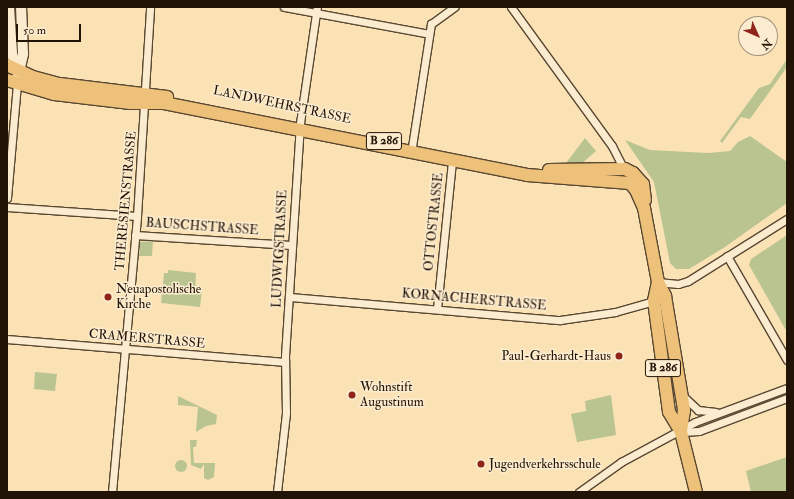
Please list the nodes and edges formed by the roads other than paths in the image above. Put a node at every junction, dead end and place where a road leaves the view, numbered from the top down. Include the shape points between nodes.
1 (9, 7) edge
2 (21, 7) edge
3 (150, 7) edge
4 (284, 7) edge
5 (454, 7) edge
6 (511, 7) edge
7 (317, 10) edge
8 (429, 34) junction
9 (9, 39) edge
10 (7, 65) edge
11 (18, 71) junction
12 (12, 82) edge
13 (145, 97) junction
14 (300, 126) junction
15 (412, 150) junction
16 (452, 161) junction
17 (625, 175) junction
18 (7, 198) edge
19 (7, 207) edge
20 (137, 216) junction
21 (787, 219) edge
22 (135, 235) junction
23 (291, 246) junction
24 (727, 256) junction
25 (658, 282) junction
26 (290, 297) junction
27 (654, 301) junction
28 (437, 309) junction
29 (7, 339) edge
30 (124, 348) junction
31 (787, 360) edge
32 (286, 362) junction
33 (786, 388) edge
34 (681, 393) junction
35 (787, 398) edge
36 (726, 410) junction
37 (681, 432) junction
38 (112, 492) edge
39 (277, 492) edge
40 (579, 492) edge
41 (696, 492) edge

1 - 9 street
2 - 11 street via 23,54
3 - 13 street, THERESIENSTRASSE
4 - 7 street
5 - 8 street via 431,24
6 - 17 street via 612,146
7 - 8 street
7 - 14 street, LUDWIGSTRASSE
8 - 15 street
9 - 11 street
10 - 11 main road, LANDWEHRSTRASSE / B 286
11 - 12 street
11 - 13 main road, LANDWEHRSTRASSE / B 286 via 47,82
12 - 13 main road, LANDWEHRSTRASSE / B 286 via 65,96
12 - 18 street
13 - 14 main road, LANDWEHRSTRASSE / B 286
13 - 20 street, THERESIENSTRASSE
14 - 15 main road, LANDWEHRSTRASSE / B 286
14 - 23 street, LUDWIGSTRASSE
15 - 16 main road, LANDWEHRSTRASSE / B 286
15 - 17 main road, LANDWEHRSTRASSE / B 286 via 544,170
16 - 17 main road, LANDWEHRSTRASSE / B 286 via 549,178
16 - 28 street, OTTOSTRASSE
17 - 25 main road, B 286 via 633,173 643,184 646,193 644,208
19 - 20 street, BAUSCHSTRASSE
20 - 22 street, THERESIENSTRASSE
21 - 24 street
22 - 23 street, BAUSCHSTRASSE
22 - 30 street, THERESIENSTRASSE
23 - 26 street, LUDWIGSTRASSE
24 - 25 street via 688,281 678,284
24 - 31 street
25 - 27 main road, B 286
25 - 34 main road, B 286 via 665,296
26 - 28 street, KORNACHERSTRASSE
26 - 32 street, LUDWIGSTRASSE
27 - 28 street, KORNACHERSTRASSE via 615,312 560,320
27 - 37 main road, B 286 via 669,412
29 - 30 street, CRAMERSTRASSE
30 - 32 street, CRAMERSTRASSE
30 - 38 street, THERESIENSTRASSE
32 - 39 street, LUDWIGSTRASSE via 286,413
33 - 36 street
34 - 36 street via 687,402 698,410 710,413
34 - 37 main road, B 286 via 684,414
35 - 37 street via 699,431
36 - 37 street via 695,422
37 - 40 street via 621,462
37 - 41 main road, B 286

